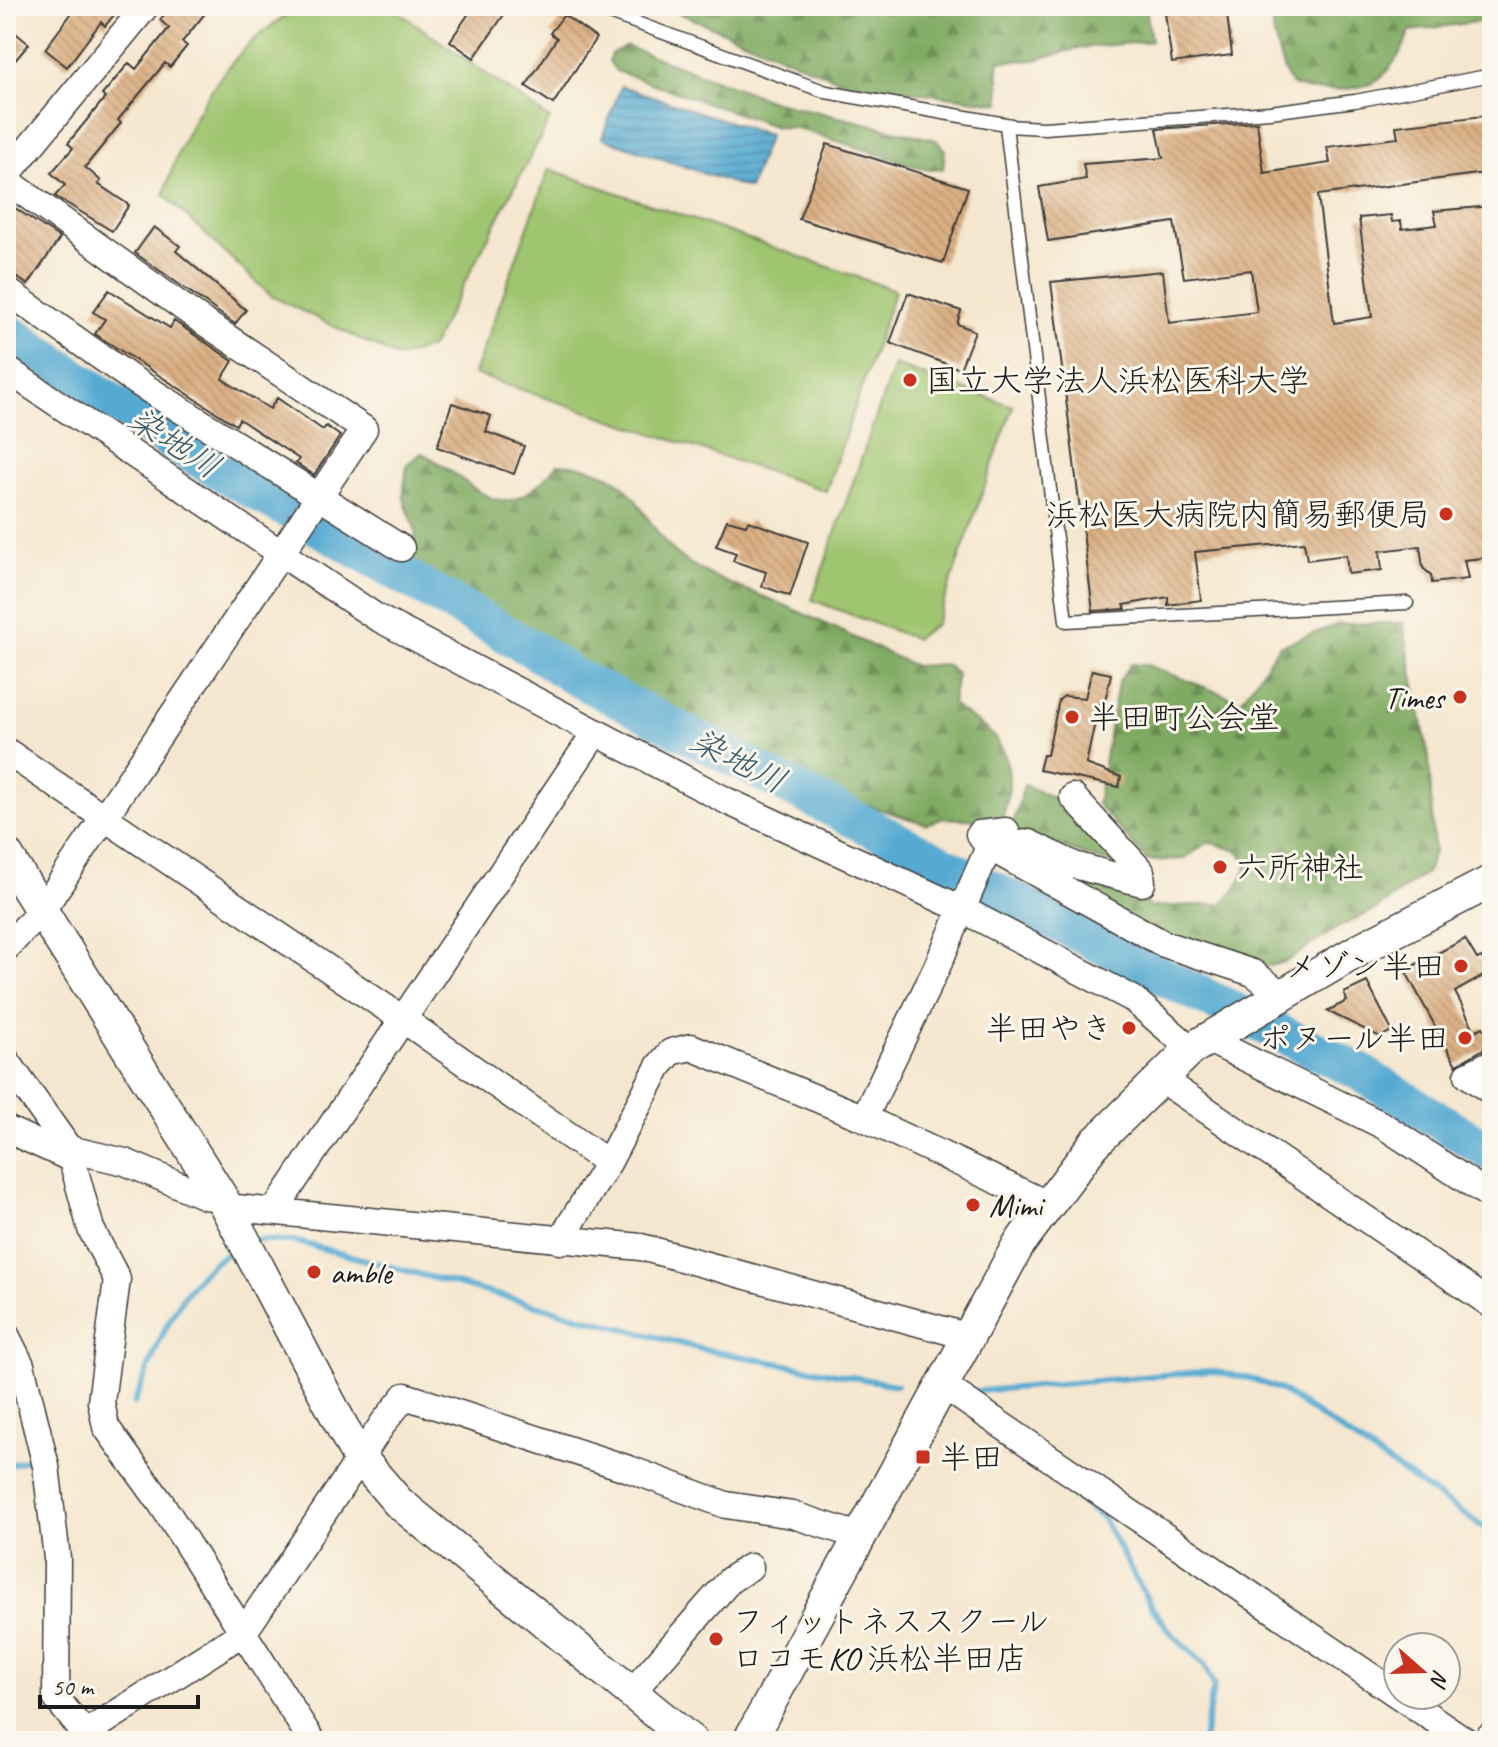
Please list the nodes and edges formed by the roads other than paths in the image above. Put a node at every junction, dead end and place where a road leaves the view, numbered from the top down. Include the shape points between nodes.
1 (146, 6) edge
2 (590, 6) edge
3 (1492, 75) edge
4 (1006, 126) junction
5 (6, 178) edge
6 (6, 290) edge
7 (6, 369) edge
8 (320, 496) junction
9 (401, 548) dead end
10 (282, 555) junction
11 (1407, 603) dead end
12 (596, 732) junction
13 (6, 751) edge
14 (1073, 797) dead end
15 (102, 817) junction
16 (994, 844) junction
17 (6, 854) edge
18 (1492, 881) edge
19 (964, 906) junction
20 (43, 909) junction
21 (6, 948) edge
22 (1281, 994) junction
23 (404, 1020) junction
24 (1209, 1039) junction
25 (6, 1060) edge
26 (1492, 1063) edge
27 (1161, 1079) junction
28 (1492, 1092) edge
29 (864, 1118) junction
30 (6, 1129) edge
31 (69, 1153) junction
32 (608, 1163) junction
33 (1492, 1197) edge
34 (1047, 1204) junction
35 (274, 1211) junction
36 (229, 1212) junction
37 (560, 1241) junction
38 (1492, 1305) edge
39 (6, 1335) edge
40 (966, 1336) junction
41 (941, 1384) junction
42 (361, 1458) junction
43 (859, 1536) junction
44 (750, 1567) dead end
45 (244, 1632) junction
46 (1382, 1684) edge
47 (631, 1693) junction
48 (1422, 1711) edge
49 (88, 1737) edge
50 (312, 1741) edge
51 (691, 1741) edge
52 (749, 1741) edge
53 (1466, 1741) edge

1 - 5 street
2 - 4 lane via 826,92 1016,126
3 - 4 lane via 1270,112 1044,128
4 - 11 lane via 1066,621
5 - 8 street via 195,316 364,429
6 - 8 street via 132,379
7 - 10 street
8 - 9 street
8 - 10 street
10 - 12 street via 376,617
10 - 15 street
12 - 19 street via 727,801
12 - 23 street
13 - 15 street
14 - 16 street via 1141,871 1142,883 1074,865 1029,843
15 - 20 street
15 - 23 street
16 - 19 street
16 - 22 street via 1164,944 1253,973
17 - 20 street
18 - 22 street
19 - 24 street
19 - 29 street
20 - 21 street
20 - 36 street
22 - 24 street
23 - 32 street
23 - 35 street
24 - 27 street
24 - 33 street via 1384,1126
25 - 31 street
26 - 28 street via 1468,1075
27 - 34 street via 1094,1144
27 - 38 street
29 - 32 street via 691,1047 671,1052 659,1066
29 - 34 street
30 - 31 street
31 - 36 street via 125,1162 205,1196
31 - 45 street via 91,1229 119,1284 101,1402 106,1427
32 - 37 street
34 - 40 street
35 - 36 street
35 - 37 street
36 - 42 street
37 - 40 street via 641,1247
39 - 49 street via 21,1365 46,1466 57,1558 56,1698
40 - 41 street
41 - 43 street
41 - 46 street
42 - 43 street via 394,1407 405,1396 412,1397 726,1505 784,1512
42 - 45 street
42 - 47 street via 398,1502
43 - 52 street
44 - 47 street via 730,1580
45 - 49 street
45 - 50 street
47 - 51 street
48 - 53 street

